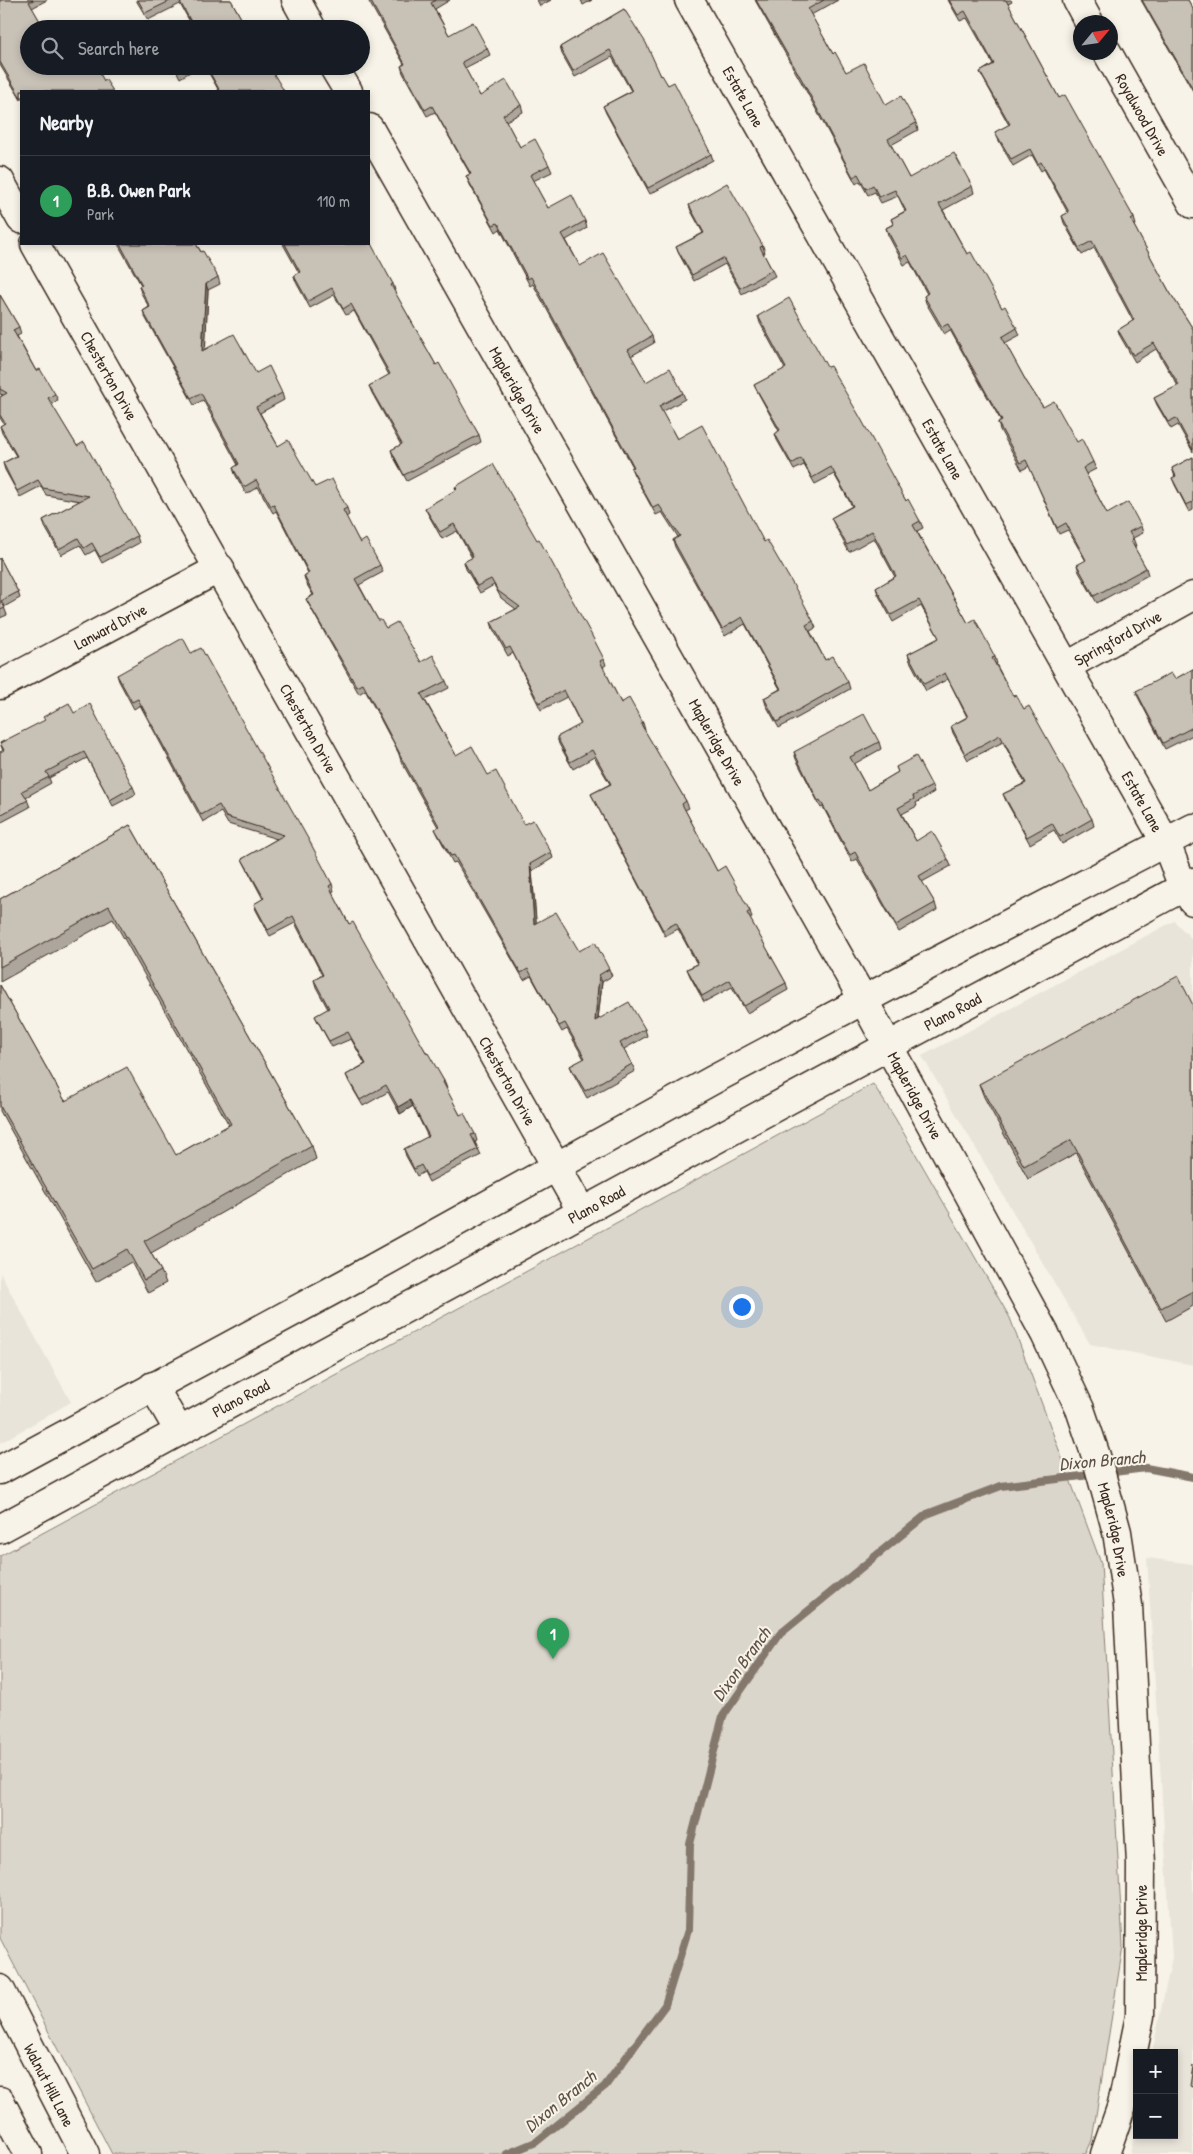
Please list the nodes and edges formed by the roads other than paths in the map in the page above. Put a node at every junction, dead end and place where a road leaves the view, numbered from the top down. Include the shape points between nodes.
1 (296, 0) edge
2 (689, 0) edge
3 (1077, 0) edge
4 (1085, 15) edge
5 (307, 20) edge
6 (1111, 60) edge
7 (339, 75) edge
8 (347, 90) edge
9 (370, 130) edge
10 (0, 181) edge
11 (1193, 204) edge
12 (20, 217) edge
13 (37, 245) edge
14 (220, 568) junction
15 (1193, 596) edge
16 (1067, 666) junction
17 (0, 685) edge
18 (1193, 828) edge
19 (1166, 843) junction
20 (1190, 890) edge
21 (864, 1001) junction
22 (889, 1046) junction
23 (557, 1166) junction
24 (582, 1212) junction
25 (153, 1386) junction
26 (179, 1431) junction
27 (0, 1470) edge
28 (0, 1529) edge
29 (0, 1989) edge
30 (0, 2100) edge
31 (84, 2152) edge
32 (28, 2154) edge
33 (1105, 2154) edge

1 - 5 street
2 - 16 street, Estate Lane
3 - 4 street
6 - 11 street, Royalwood Drive
7 - 8 street
9 - 21 street, Mapleridge Drive
10 - 12 street
13 - 14 street, Chesterton Drive
14 - 17 street, Lanward Drive
14 - 23 street, Chesterton Drive
15 - 16 street, Springford Drive
16 - 19 street, Estate Lane
18 - 19 street
19 - 20 street, Estate Lane
19 - 21 street
20 - 22 street, Plano Road
21 - 22 street, Mapleridge Drive
21 - 23 street
22 - 24 street, Plano Road
22 - 33 street, Mapleridge Drive via 1045,1334 1080,1409 1117,1532 1128,1605 1136,1748 1141,1864 1140,2016 1122,2105
23 - 24 street, Chesterton Drive
23 - 25 street
24 - 26 street, Plano Road
25 - 26 street
25 - 27 street
26 - 28 street, Plano Road
29 - 31 street, Walnut Hill Lane
30 - 32 street

